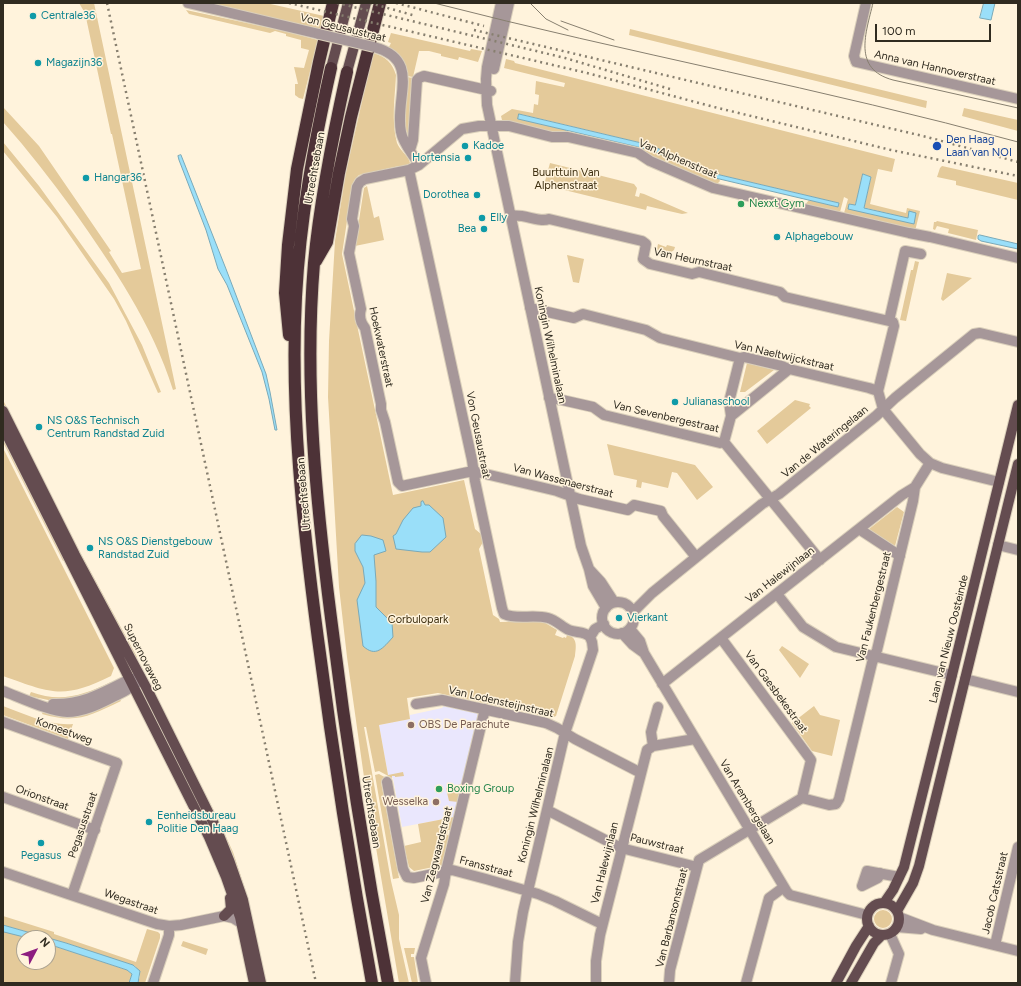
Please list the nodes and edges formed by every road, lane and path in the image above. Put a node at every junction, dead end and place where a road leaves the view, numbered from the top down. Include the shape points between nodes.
1 (188, 3) edge
2 (333, 3) edge
3 (348, 3) edge
4 (366, 3) edge
5 (380, 3) edge
6 (501, 3) edge
7 (509, 3) edge
8 (866, 3) edge
9 (331, 68) joint
10 (347, 72) joint
11 (488, 91) junction
12 (1018, 99) edge
13 (491, 126) junction
14 (410, 150) junction
15 (419, 165) junction
16 (409, 170) junction
17 (357, 188) joint
18 (510, 216) junction
19 (920, 254) dead end
20 (1018, 258) edge
21 (314, 263) junction
22 (530, 308) junction
23 (889, 321) junction
24 (1018, 342) edge
25 (740, 358) junction
26 (789, 369) junction
27 (295, 392) junction
28 (878, 392) junction
29 (549, 398) junction
30 (1018, 404) edge
31 (883, 409) junction
32 (3, 411) edge
33 (731, 416) junction
34 (3, 427) edge
35 (724, 442) junction
36 (930, 463) junction
37 (1018, 464) edge
38 (474, 471) junction
39 (999, 482) junction
40 (402, 486) joint
41 (915, 487) junction
42 (570, 496) junction
43 (770, 499) junction
44 (859, 529) junction
45 (998, 545) junction
46 (1018, 550) edge
47 (900, 556) junction
48 (696, 557) junction
49 (820, 560) junction
50 (589, 569) junction
51 (777, 594) junction
52 (614, 602) junction
53 (606, 608) junction
54 (630, 608) junction
55 (605, 626) junction
56 (626, 631) junction
57 (590, 637) junction
58 (721, 638) junction
59 (874, 657) junction
60 (952, 676) junction
61 (141, 678) junction
62 (965, 679) junction
63 (132, 683) junction
64 (662, 684) junction
65 (3, 691) edge
66 (1018, 692) edge
67 (416, 704) dead end
68 (658, 707) dead end
69 (485, 709) junction
70 (3, 722) edge
71 (565, 733) junction
72 (695, 739) junction
73 (650, 748) junction
74 (117, 763) joint
75 (641, 772) junction
76 (387, 782) dead end
77 (3, 797) edge
78 (802, 798) junction
79 (547, 810) junction
80 (750, 829) junction
81 (94, 830) junction
82 (1018, 846) edge
83 (621, 848) junction
84 (697, 867) junction
85 (446, 871) junction
86 (3, 872) edge
87 (880, 873) dead end
88 (899, 878) junction
89 (784, 888) junction
90 (231, 890) junction
91 (527, 891) junction
92 (72, 895) junction
93 (884, 903) junction
94 (867, 915) junction
95 (224, 916) junction
96 (245, 921) junction
97 (602, 924) junction
98 (893, 925) junction
99 (169, 926) junction
100 (869, 926) junction
101 (995, 945) junction
102 (1018, 951) edge
103 (153, 983) edge
104 (254, 983) edge
105 (261, 983) edge
106 (372, 983) edge
107 (388, 983) edge
108 (426, 983) edge
109 (515, 983) edge
110 (596, 983) edge
111 (669, 983) edge
112 (746, 983) edge
113 (836, 983) edge
114 (851, 983) edge
115 (890, 983) edge

1 - 14 street, Von Geusaustraat, bridge via 374,47 391,54 397,60 402,76 401,130
2 - 27 highway via 297,170 288,245 284,293
3 - 9 main road, Utrechtsebaan
4 - 10 main road, Utrechtsebaan
5 - 21 highway via 351,118 327,242
6 - 11 street, Koningin Wilhelminalaan via 486,79
7 - 11 street
8 - 12 street, Anna van Hannoverstraat via 855,53 856,62
9 - 27 highway, Utrechtsebaan via 314,145 301,235 296,298
10 - 21 highway, Utrechtsebaan via 326,174
11 - 13 street, Koningin Wilhelminalaan
11 - 14 street via 424,76 419,78
13 - 15 street, Van Alphenstraat via 462,129
13 - 18 street, Koningin Wilhelminalaan
13 - 20 street, Van Alphenstraat via 509,126 638,153 650,161 713,188
14 - 15 street, Von Geusaustraat
15 - 16 street, Van Alphenstraat
16 - 17 street, Van Alphenstraat via 365,179
16 - 38 street, Von Geusaustraat
17 - 40 street, Hoekwaterstraat via 349,253 382,418 398,482
18 - 22 street, Koningin Wilhelminalaan
18 - 23 street, Van Heurnstraat via 518,215 544,221 549,219 642,241 646,244 642,260 650,264 692,274 699,272 774,290 785,297
19 - 23 street via 905,251
21 - 107 highway, Utrechtsebaan via 311,378 316,490 343,713
22 - 25 street, Van Naeltwijckstraat via 574,318 583,314 646,330 660,338
22 - 29 street, Koningin Wilhelminalaan
23 - 28 street via 893,322 894,326
24 - 31 street, Van de Wateringelaan via 980,333 974,334
25 - 26 street, Van Naeltwijckstraat via 752,358
25 - 33 street via 729,402
26 - 28 street, Van Naeltwijckstraat
26 - 33 street
27 - 106 highway, Utrechtsebaan via 312,598 337,777
28 - 31 street
29 - 35 street, Van Sevenbergestraat via 593,407 604,415
29 - 42 street, Koningin Wilhelminalaan
30 - 39 main road, Laan van Nieuw Oosteinde
31 - 36 street
31 - 43 street, Van de Wateringelaan
32 - 61 main road, Supernovaweg via 75,555
33 - 35 street
34 - 63 main road, Supernovaweg
35 - 43 street, Van Sevenbergestraat
36 - 39 street
36 - 41 street, Van Faukenbergestraat
37 - 45 main road
38 - 40 street, Van Wassenaerstraat
38 - 42 street, Van Wassenaerstraat
38 - 57 street, Von Geusaustraat via 504,614 510,617 549,618 569,630 586,633
39 - 60 main road, Laan van Nieuw Oosteinde
41 - 44 street, Van Halewijnlaan
41 - 47 street, Van Faukenbergestraat
42 - 48 street, Van Wassenaerstraat via 628,510 634,505 661,512
42 - 50 street, Koningin Wilhelminalaan
43 - 48 street, Van de Wateringelaan
43 - 49 street, Van Sevenbergestraat
44 - 47 street
44 - 49 street, Van Halewijnlaan
45 - 46 street
45 - 62 main road
47 - 59 street, Van Faukenbergestraat
48 - 54 street, Van de Wateringelaan
49 - 51 street, Van Halewijnlaan
50 - 52 street, Koningin Wilhelminalaan via 602,582
50 - 53 street, Koningin Wilhelminalaan via 593,586
51 - 58 street, Van Halewijnlaan
51 - 59 street via 803,627 836,647
52 - 53 street
52 - 54 street via 623,603
53 - 55 street via 603,616
54 - 56 street via 634,621
55 - 56 street via 615,633
55 - 57 street via 598,634
56 - 64 street, Van Arembergelaan via 640,641
57 - 71 street, Koningin Wilhelminalaan via 593,650
58 - 64 street, Van Halewijnlaan
58 - 78 street, Van Gaesbekestraat via 811,760
59 - 60 street
59 - 78 street, Van Faukenbergestraat via 836,804 829,806
60 - 88 main road, Laan van Nieuw Oosteinde via 916,823
61 - 63 street
61 - 96 main road, Supernovaweg via 223,845 233,871
62 - 66 street
62 - 98 main road via 919,866
63 - 65 street via 92,698 61,705 37,703
63 - 90 main road, Supernovaweg via 205,828
64 - 72 street, Van Arembergelaan
67 - 69 street, Van Lodensteijnstraat via 442,700
68 - 73 street, Van Halewijnlaan via 651,732
69 - 71 street, Van Lodensteijnstraat via 546,723
69 - 85 street, Van Zegwaardstraat
70 - 74 street, Komeetweg
71 - 75 street, Van Lodensteijnstraat
71 - 79 street, Koningin Wilhelminalaan
72 - 73 street
72 - 80 street, Van Arembergelaan
73 - 75 street, Van Halewijnlaan
74 - 81 street, Pegasusstraat
75 - 83 street, Van Halewijnlaan
76 - 85 street, Fransstraat via 403,869 407,878
77 - 81 street, Orionstraat
78 - 80 street, Van Barbansonstraat
79 - 83 street, Pauwstraat
79 - 91 street, Koningin Wilhelminalaan
80 - 84 street, Van Barbansonstraat via 699,860
80 - 89 street, Van Arembergelaan
81 - 92 street, Pegasusstraat
82 - 101 street, Jacob Catsstraat
83 - 84 street, Pauwstraat
83 - 97 street, Van Halewijnlaan
84 - 111 street, Van Barbansonstraat via 670,970
85 - 91 street, Fransstraat via 452,870
85 - 108 street, Van Zegwaardstraat via 421,958
86 - 92 street, Wegastraat
87 - 88 street
88 - 93 main road, Laan van Nieuw Oosteinde
89 - 94 street, Van Arembergelaan via 790,895
89 - 112 street via 769,898
90 - 95 main road via 231,908
90 - 96 main road, Supernovaweg
91 - 97 street, Fransstraat via 555,901
91 - 109 street, Koningin Wilhelminalaan via 518,942
92 - 99 street, Wegastraat
93 - 94 main road via 874,906
93 - 98 main road via 891,906
94 - 100 main road
95 - 96 street
95 - 99 street, Wegastraat
96 - 104 main road
96 - 105 main road
97 - 110 street, Van Halewijnlaan via 596,961
98 - 100 main road via 874,932
98 - 101 street via 933,930
98 - 114 main road via 874,943
98 - 115 street via 899,954
99 - 103 street via 169,936
100 - 113 main road
101 - 102 street

